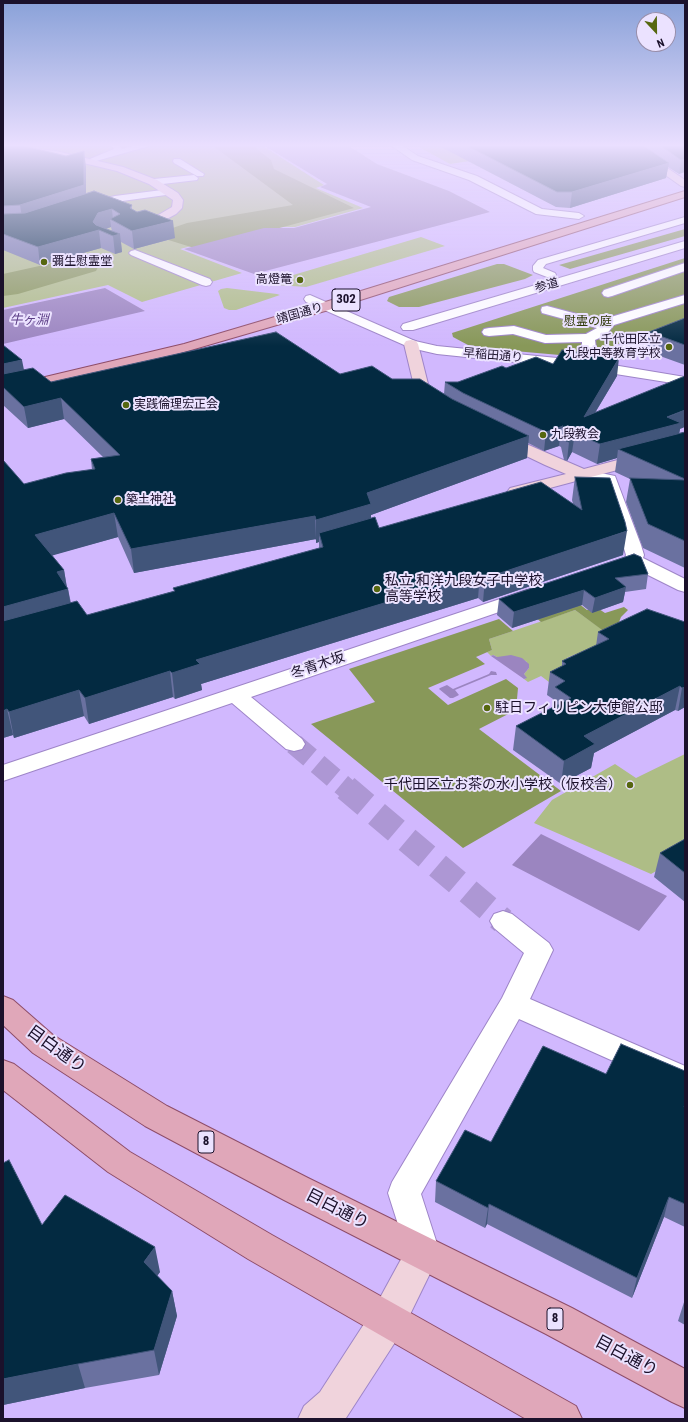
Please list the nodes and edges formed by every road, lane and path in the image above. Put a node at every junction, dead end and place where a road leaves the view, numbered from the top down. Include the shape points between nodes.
1 (171, 212) edge
2 (544, 212) edge
3 (592, 212) edge
4 (602, 212) edge
5 (579, 216) junction
6 (685, 220) edge
7 (145, 223) edge
8 (685, 244) edge
9 (128, 250) edge
10 (457, 252) dead end
11 (685, 268) edge
12 (551, 275) dead end
13 (653, 278) junction
14 (206, 282) dead end
15 (595, 288) dead end
16 (685, 292) edge
17 (608, 293) junction
18 (310, 299) joint
19 (685, 299) edge
20 (326, 300) junction
21 (623, 302) junction
22 (646, 310) junction
23 (591, 321) junction
24 (552, 326) dead end
25 (606, 326) junction
26 (685, 326) edge
27 (408, 327) dead end
28 (514, 330) junction
29 (489, 332) dead end
30 (183, 336) dead end
31 (588, 338) junction
32 (546, 339) junction
33 (411, 344) junction
34 (582, 365) junction
35 (685, 381) edge
36 (3, 391) edge
37 (444, 409) edge
38 (490, 433) edge
39 (685, 448) edge
40 (582, 474) junction
41 (498, 497) edge
42 (685, 586) edge
43 (543, 590) edge
44 (235, 694) junction
45 (294, 744) tunnel mouth
46 (3, 773) edge
47 (504, 921) tunnel mouth
48 (513, 1004) junction
49 (3, 1008) edge
50 (3, 1073) edge
51 (685, 1080) edge
52 (423, 1253) junction
53 (388, 1320) junction
54 (685, 1389) edge
55 (317, 1419) edge
56 (563, 1419) edge

1 - 7 street
2 - 5 street
3 - 5 main road
4 - 20 main road, 靖国通り / 302
5 - 10 main road
6 - 12 lane via 561,256 542,262 538,266 538,270
8 - 27 street, 参道
9 - 14 street
11 - 13 street
13 - 16 street via 680,294
13 - 17 street
15 - 17 street
17 - 21 street
18 - 20 street, 早稲田通り
18 - 30 main road, 靖国通り
19 - 22 street
20 - 33 street, 早稲田通り
20 - 36 main road, 靖国通り / 302 via 148,358
21 - 22 street
21 - 23 street
22 - 25 street via 608,322
23 - 25 street
23 - 28 street via 543,315
24 - 32 street via 559,329
25 - 31 street via 601,332
26 - 34 street
28 - 29 street
28 - 32 street
31 - 32 street
31 - 34 street via 589,348
33 - 34 street, 早稲田通り via 437,350
33 - 37 street via 423,394
34 - 35 street, 早稲田通り
38 - 40 street
39 - 40 street
40 - 41 street
40 - 42 street via 608,480 635,555 625,562
43 - 44 street, 冬青木坂
44 - 45 street
44 - 46 street, 冬青木坂
47 - 48 street via 539,950
48 - 51 street
48 - 52 street via 404,1193
49 - 52 main road, 目白通り / 8 via 43,1044 156,1116
50 - 53 main road via 119,1162
52 - 53 street
52 - 54 main road, 目白通り / 8 via 559,1321
53 - 55 street via 333,1405
53 - 56 main road

